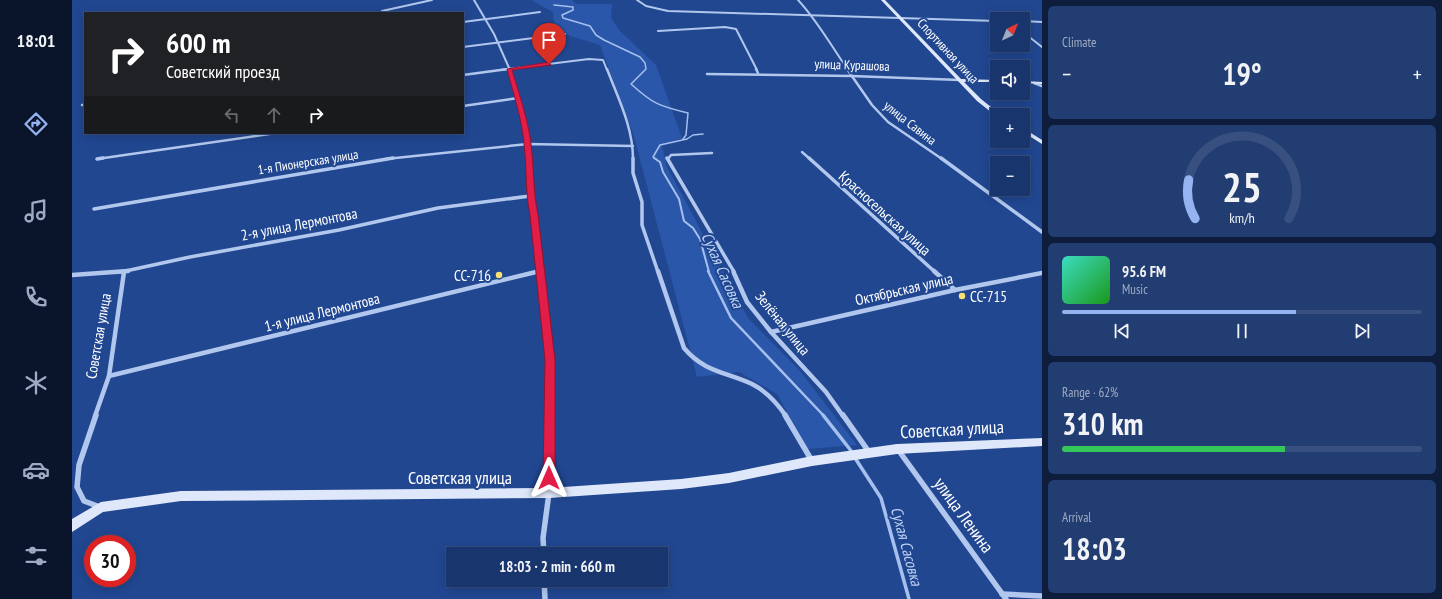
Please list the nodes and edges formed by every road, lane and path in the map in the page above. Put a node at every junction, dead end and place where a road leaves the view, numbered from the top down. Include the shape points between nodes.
1 (432, 0) edge
2 (474, 0) edge
3 (637, 0) edge
4 (798, 0) edge
5 (883, 0) edge
6 (382, 11) dead end
7 (540, 12) dead end
8 (812, 15) junction
9 (901, 17) junction
10 (486, 19) junction
11 (990, 21) edge
12 (464, 22) edge
13 (1030, 22) edge
14 (1042, 22) edge
15 (658, 31) dead end
16 (565, 34) dead end
17 (1030, 37) edge
18 (498, 42) junction
19 (1042, 46) edge
20 (464, 47) edge
21 (509, 69) junction
22 (707, 74) dead end
23 (758, 74) junction
24 (464, 75) edge
25 (851, 76) junction
26 (960, 80) junction
27 (990, 82) edge
28 (1030, 83) edge
29 (1034, 83) junction
30 (1042, 83) edge
31 (1042, 86) edge
32 (518, 98) junction
33 (464, 106) edge
34 (990, 109) edge
35 (269, 134) edge
36 (1030, 134) edge
37 (1042, 142) edge
38 (528, 144) junction
39 (633, 146) junction
40 (802, 152) dead end
41 (712, 153) dead end
42 (97, 159) dead end
43 (530, 196) junction
44 (94, 209) dead end
45 (1042, 232) edge
46 (541, 271) junction
47 (124, 272) junction
48 (1042, 273) edge
49 (73, 275) edge
50 (955, 290) junction
51 (771, 332) junction
52 (109, 376) junction
53 (1042, 442) edge
54 (897, 449) junction
55 (867, 452) junction
56 (812, 461) junction
57 (549, 493) junction
58 (101, 507) junction
59 (72, 526) edge
60 (544, 547) edge
61 (544, 587) edge
62 (1004, 596) edge
63 (1042, 596) edge
64 (545, 599) edge

1 - 6 street
2 - 10 street
3 - 8 street via 646,6 668,11
4 - 8 street, улица Савина
5 - 9 street, Спортивная улица
7 - 10 street
8 - 9 street
8 - 25 street, улица Савина
9 - 11 street
9 - 26 street, Спортивная улица
10 - 12 street
10 - 18 street
13 - 14 street
15 - 23 street via 734,28
16 - 18 street
17 - 19 street
18 - 20 street
18 - 21 street
21 - 24 street
21 - 32 street
21 - 39 street via 589,59 603,60 626,115
22 - 23 street, улица Курашова
23 - 25 street, улица Курашова
25 - 26 street, улица Курашова
25 - 45 street, улица Савина via 888,122 963,173
26 - 27 street, улица Курашова
26 - 34 street, Спортивная улица
28 - 29 street
29 - 30 street
29 - 31 street
32 - 33 street
32 - 38 street
35 - 42 street
36 - 37 street
38 - 39 street, 1-я Пионерская улица
38 - 43 street
38 - 44 street, 1-я Пионерская улица via 377,161 194,190
39 - 56 street via 632,163 641,196 642,224 684,348 696,363 748,382 764,392 786,418
40 - 50 street, Красносельская улица
41 - 51 street, Зелёная улица via 672,155 667,158 731,266 747,302
43 - 46 street
43 - 47 street, 2-я улица Лермонтова via 438,208
46 - 52 street, 1-я улица Лермонтова
46 - 57 street via 550,360
47 - 49 street, 2-я улица Лермонтова
47 - 52 street, Советская улица
48 - 50 street, Октябрьская улица
50 - 51 street, Октябрьская улица
51 - 55 street, Зелёная улица via 826,392
52 - 58 street, Советская улица via 79,466 77,487 84,501
53 - 54 street, Советская улица
54 - 55 street, Советская улица
54 - 62 street, улица Ленина
55 - 56 street, Советская улица
56 - 57 street, Советская улица via 729,478 681,484
57 - 58 street, Советская улица via 181,496
57 - 60 street
58 - 59 street, Советская улица
61 - 64 street
62 - 63 street

